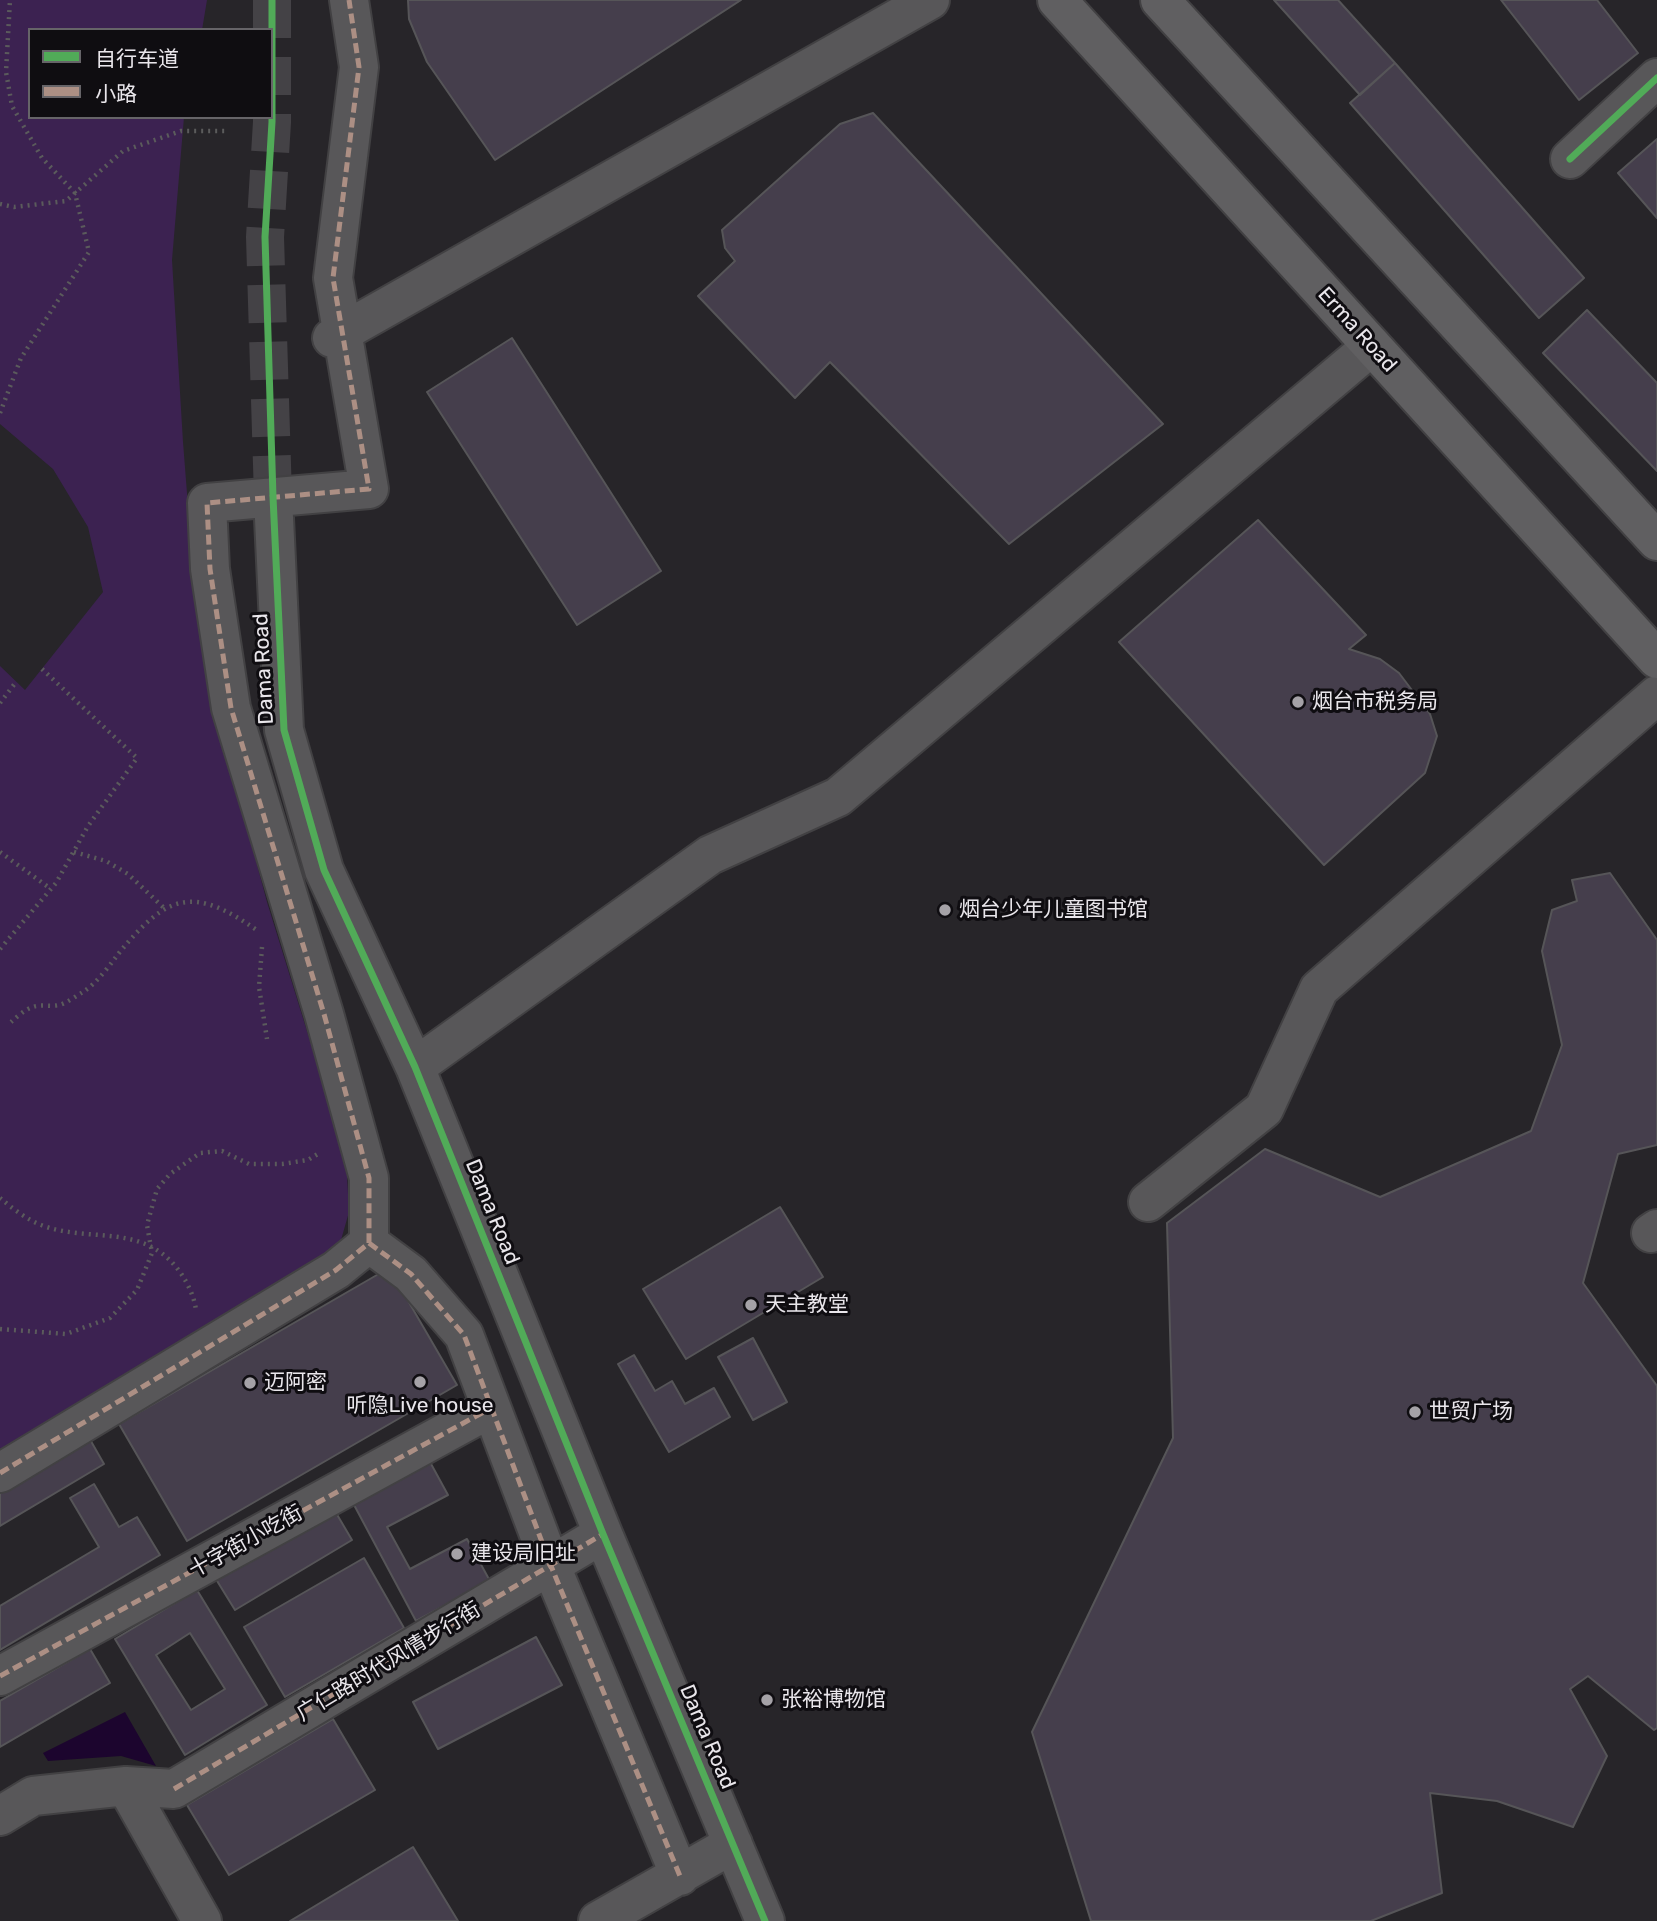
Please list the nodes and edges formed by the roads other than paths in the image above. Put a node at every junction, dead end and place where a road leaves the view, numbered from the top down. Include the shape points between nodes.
1 (349, 0) edge
2 (930, 0) edge
3 (1058, 0) edge
4 (1160, 0) edge
5 (1657, 78) edge
6 (1570, 159) dead end
7 (332, 338) dead end
8 (1372, 346) junction
9 (273, 497) junction
10 (1657, 541) edge
11 (1657, 659) edge
12 (1657, 695) edge
13 (415, 1067) junction
14 (1148, 1202) dead end
15 (369, 1243) junction
16 (491, 1408) junction
17 (0, 1473) edge
18 (603, 1534) junction
19 (551, 1566) junction
20 (0, 1676) edge
21 (126, 1786) junction
22 (0, 1816) edge
23 (733, 1844) junction
24 (680, 1876) junction
25 (202, 1921) edge
26 (598, 1921) edge
27 (765, 1921) edge

1 - 9 street via 359,67 333,278 369,489
2 - 7 street
3 - 8 main road, Erma Road
4 - 10 main road
5 - 6 street
8 - 11 main road, Erma Road
8 - 13 street via 838,797 710,855
9 - 13 street, Dama Road via 284,730 324,870
9 - 15 street via 207,503 210,569 231,708 369,1178
12 - 14 street via 1319,989 1264,1109
13 - 18 street, Dama Road
15 - 16 street via 411,1274 464,1335
15 - 17 street via 336,1270
16 - 19 street
16 - 20 street, 十字街小吃街
18 - 19 street, 广仁路时代风情步行街
18 - 23 street, Dama Road
19 - 21 street, 广仁路时代风情步行街 via 174,1789
19 - 24 street
21 - 22 street via 33,1796
21 - 25 street
23 - 24 street
23 - 27 street, Dama Road
24 - 26 street

